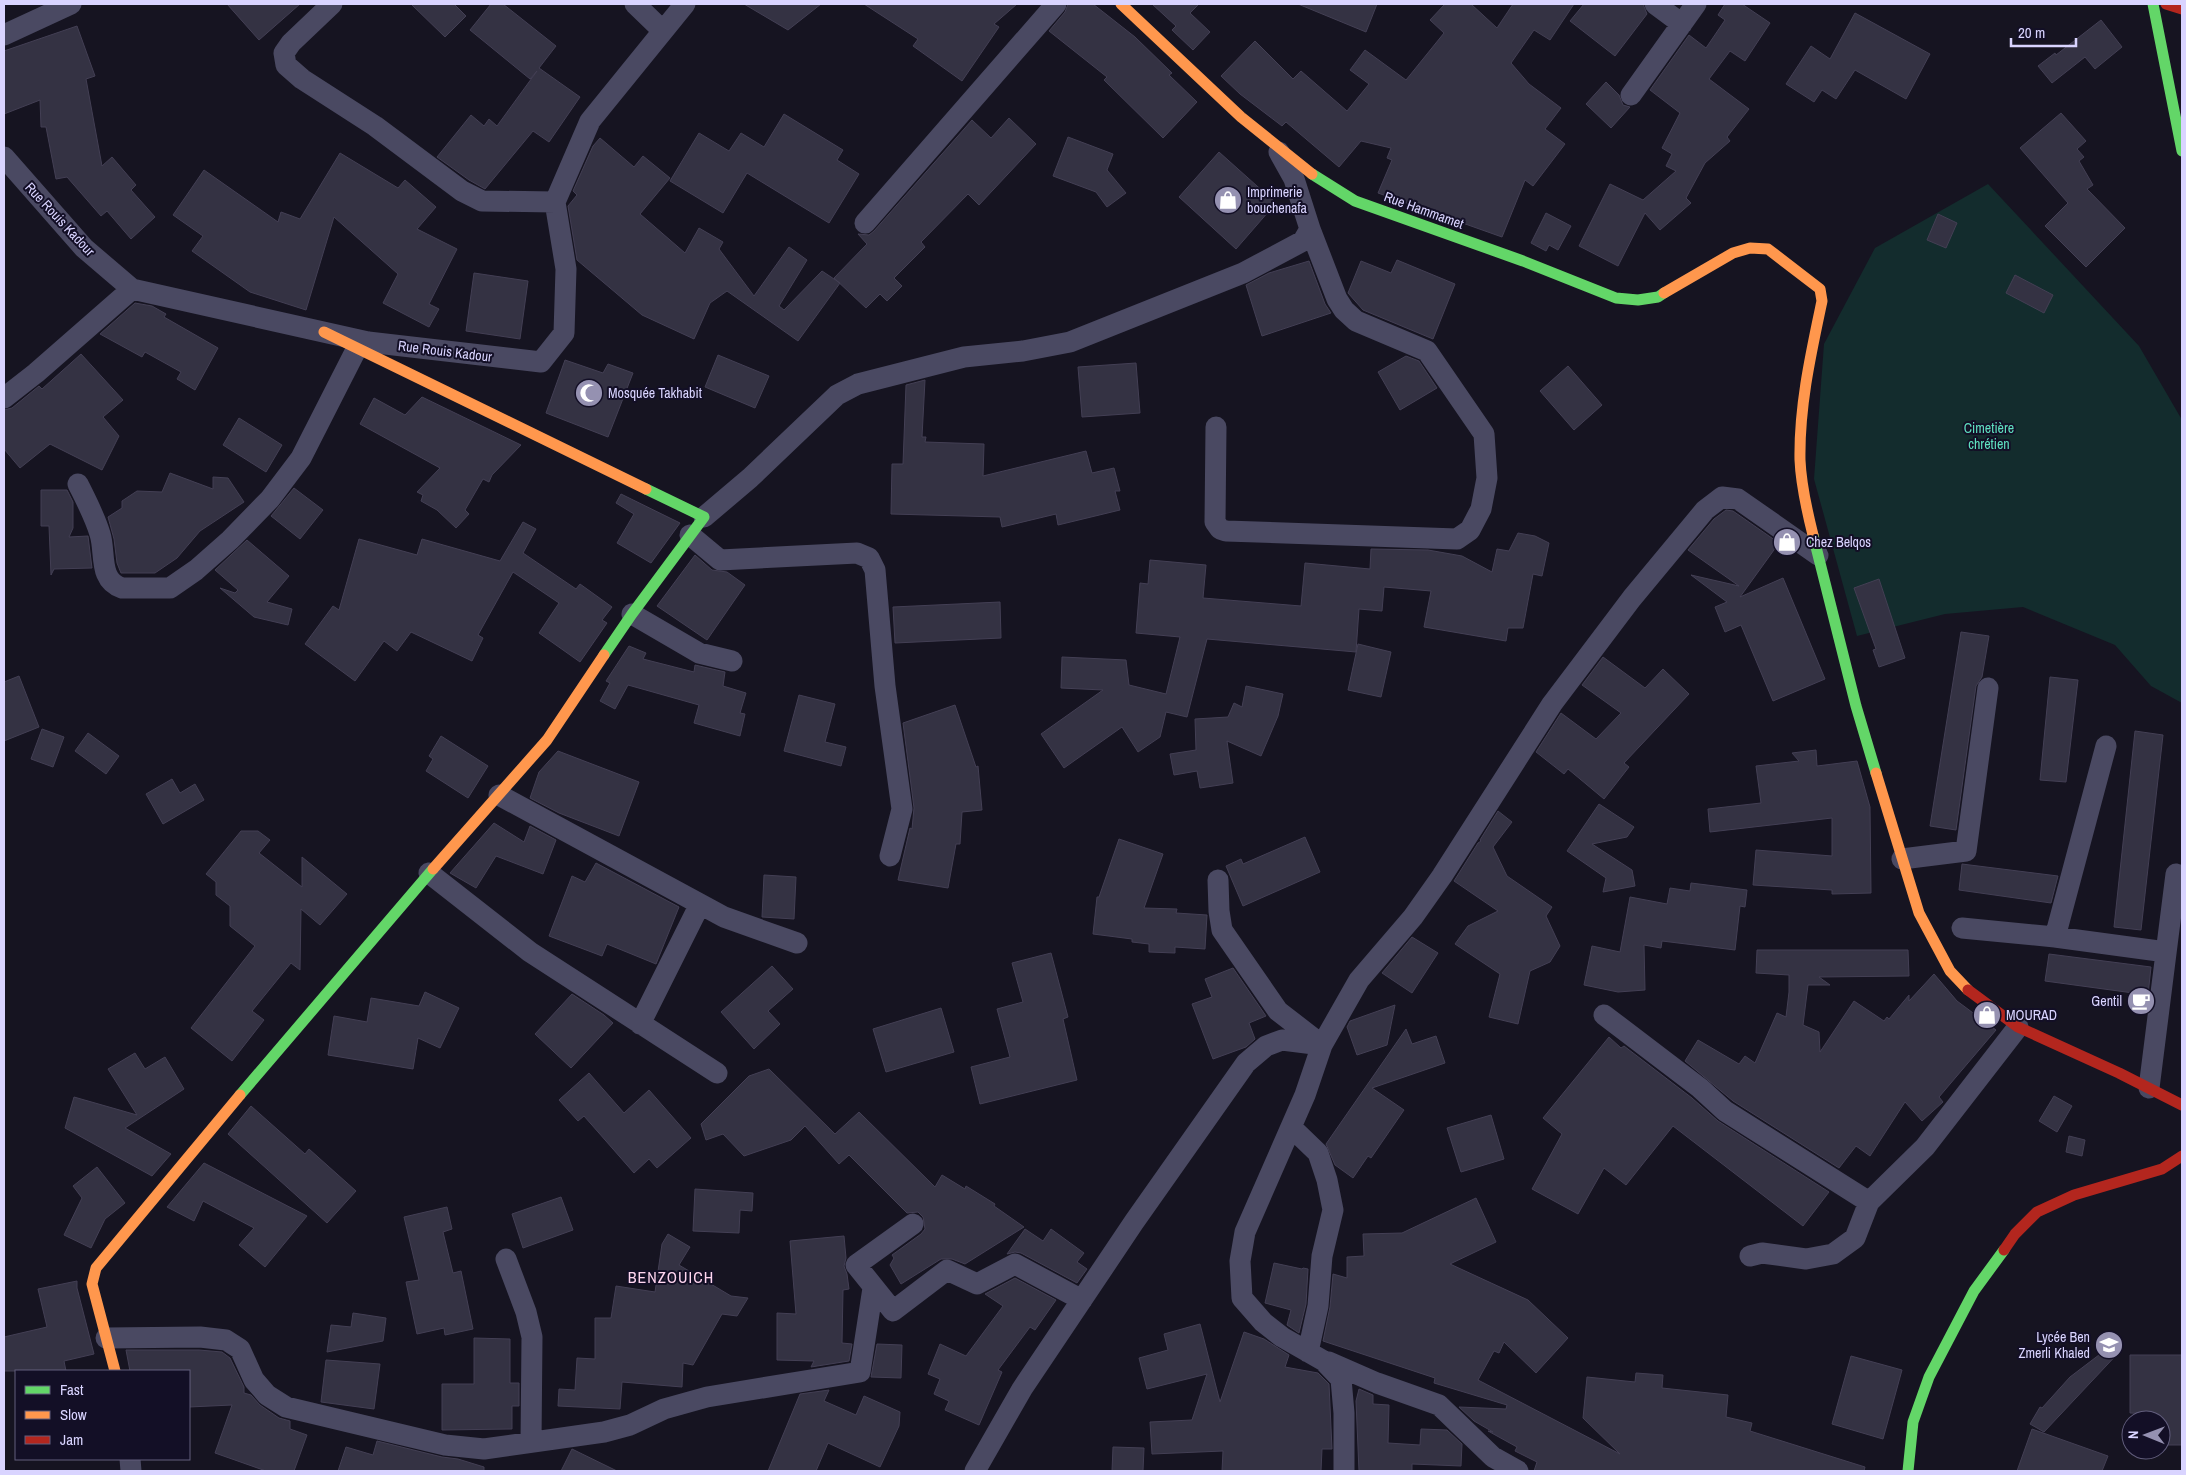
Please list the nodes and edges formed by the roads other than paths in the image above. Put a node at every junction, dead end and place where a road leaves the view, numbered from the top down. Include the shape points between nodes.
1 (71, 4) edge
2 (332, 4) edge
3 (635, 4) edge
4 (685, 4) edge
5 (1056, 4) edge
6 (1121, 4) edge
7 (1655, 4) edge
8 (1696, 4) edge
9 (2153, 4) edge
10 (2166, 4) edge
11 (2182, 9) edge
12 (1682, 24) junction
13 (663, 31) junction
14 (4, 35) edge
15 (1631, 95) dead end
16 (1274, 143) junction
17 (2182, 151) edge
18 (4, 157) edge
19 (555, 202) junction
20 (865, 224) dead end
21 (1310, 229) junction
22 (132, 289) junction
23 (324, 332) junction
24 (357, 348) junction
25 (4, 398) edge
26 (1216, 427) dead end
27 (78, 484) dead end
28 (704, 516) junction
29 (690, 535) junction
30 (1818, 555) junction
31 (632, 614) junction
32 (732, 661) dead end
33 (1988, 688) dead end
34 (2106, 746) dead end
35 (499, 795) junction
36 (890, 856) dead end
37 (1902, 858) junction
38 (430, 873) junction
39 (2176, 874) dead end
40 (1218, 880) dead end
41 (700, 904) junction
42 (1962, 928) dead end
43 (2055, 937) junction
44 (797, 943) dead end
45 (2166, 952) junction
46 (1604, 1015) dead end
47 (640, 1024) junction
48 (2018, 1027) junction
49 (1322, 1045) junction
50 (716, 1073) dead end
51 (2149, 1088) junction
52 (2182, 1105) edge
53 (1291, 1126) junction
54 (2182, 1156) edge
55 (1869, 1202) junction
56 (913, 1224) dead end
57 (1750, 1256) dead end
58 (506, 1259) dead end
59 (873, 1288) junction
60 (1082, 1300) junction
61 (106, 1338) junction
62 (1311, 1354) junction
63 (115, 1370) edge
64 (530, 1442) junction
65 (1492, 1464) edge
66 (975, 1471) edge
67 (1344, 1471) edge
68 (1518, 1471) edge
69 (1908, 1471) edge

1 - 14 street
2 - 19 street via 291,43 284,53 286,65 302,79 375,126 462,192 482,200
3 - 13 street
4 - 13 street
5 - 20 street
6 - 16 street, Rue Hammamet via 1243,119
7 - 12 street
8 - 12 street
9 - 17 street
10 - 11 street
12 - 15 street
13 - 19 street via 590,121
16 - 21 street via 1294,180
16 - 30 street, Rue Hammamet via 1355,201 1524,261 1616,298 1638,300 1658,297 1733,253 1750,248 1768,250 1820,289 1820,314 1806,375 1800,462 1806,508
18 - 22 street, Rue Rouis Kadour via 84,248
19 - 23 street, Rue Rouis Kadour via 566,269 564,333 542,362 368,342
21 - 26 street via 1344,310 1356,321 1427,351 1484,434 1487,478 1482,509 1470,530 1457,539 1226,532 1215,522
21 - 28 street via 1303,241 1243,273 1070,342 964,357 858,384 837,396 750,478
22 - 23 street, Rue Rouis Kadour
22 - 25 street
23 - 24 street
24 - 27 street via 301,458 275,492 230,540 170,588 115,586 104,567 101,535
24 - 28 street
28 - 29 street
29 - 31 street
29 - 36 street via 720,560 857,553 869,558 875,570 885,686 902,808
30 - 37 street via 1856,706
30 - 49 street via 1738,499 1722,497 1705,510 1632,598 1552,704 1442,876 1413,917 1359,980
31 - 32 street via 700,653
31 - 35 street via 547,740
33 - 37 street via 1966,851
34 - 43 street
35 - 38 street
35 - 41 street
37 - 48 street via 1919,913 1950,970 1968,990
38 - 47 street via 530,952
38 - 61 street via 96,1268 92,1284
39 - 45 street
40 - 49 street via 1222,930 1278,1011
41 - 44 street via 724,917
41 - 47 street
42 - 43 street
43 - 45 street
45 - 51 street
46 - 55 street via 1725,1111
47 - 50 street
48 - 51 street
48 - 55 street via 1925,1147
49 - 53 street
49 - 60 street via 1282,1040 1266,1046 1246,1063
51 - 52 street
53 - 62 street via 1318,1154 1328,1180 1333,1210 1322,1256
53 - 62 street via 1245,1232 1240,1261 1242,1298 1262,1322
54 - 69 street via 2162,1169 2074,1195 2037,1212 2015,1234 1974,1292 1929,1377 1913,1422
55 - 57 street via 1855,1238 1833,1254 1806,1259 1762,1254
56 - 59 street via 856,1265
58 - 64 street via 532,1337
59 - 60 street via 893,1311 947,1270 976,1284 1015,1264
59 - 64 street via 860,1372 707,1397 604,1432
60 - 66 street via 1022,1389
61 - 63 street
61 - 64 street via 200,1337 226,1340 240,1349 254,1380 267,1395 286,1407 445,1445 484,1449
62 - 65 street via 1438,1405
62 - 67 street via 1324,1361 1341,1379
65 - 68 street

